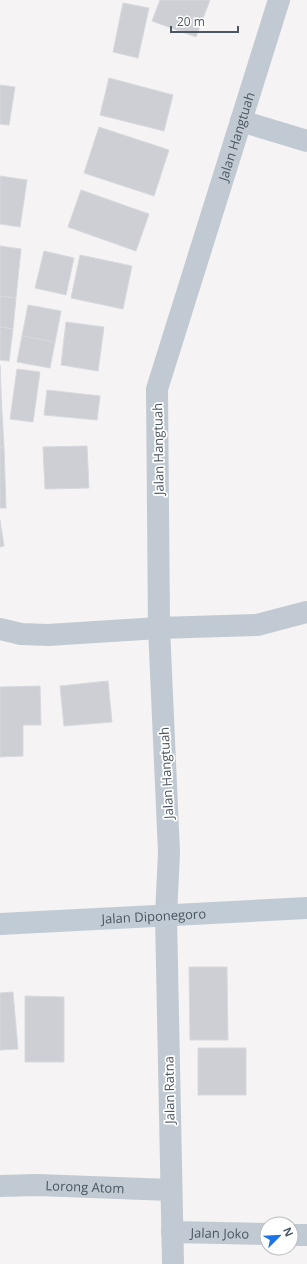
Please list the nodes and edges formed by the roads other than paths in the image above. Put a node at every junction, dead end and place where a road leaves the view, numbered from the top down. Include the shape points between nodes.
1 (279, 0) edge
2 (241, 121) junction
3 (307, 141) edge
4 (307, 612) edge
5 (160, 628) junction
6 (0, 629) edge
7 (307, 908) edge
8 (166, 916) junction
9 (0, 924) edge
10 (0, 1186) edge
11 (170, 1190) junction
12 (172, 1232) junction
13 (259, 1234) edge
14 (173, 1264) edge

1 - 2 street, Jalan Hangtuah
2 - 3 street
2 - 5 street, Jalan Hangtuah via 157,389
4 - 5 street via 257,625
5 - 6 street via 48,635 21,634
5 - 8 street, Jalan Hangtuah via 170,852
7 - 8 street, Jalan Diponegoro
8 - 9 street, Jalan Diponegoro
8 - 11 street, Jalan Ratna
10 - 11 street, Lorong Atom
11 - 12 street, Jalan Ratna
12 - 13 street, Jalan Joko
12 - 14 street, Jalan Ratna

